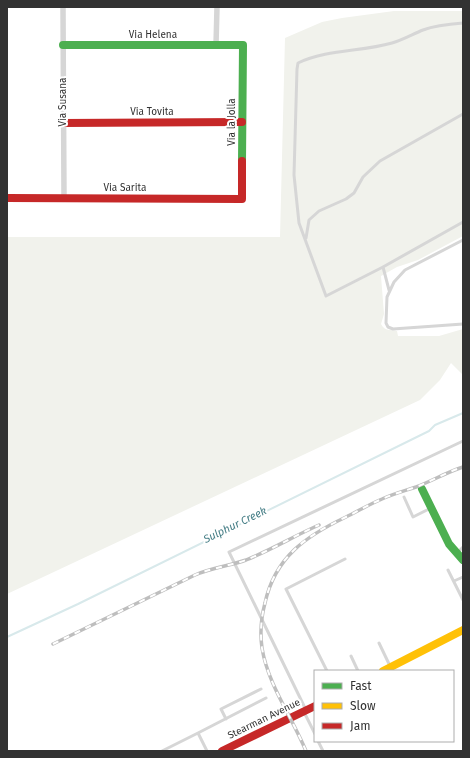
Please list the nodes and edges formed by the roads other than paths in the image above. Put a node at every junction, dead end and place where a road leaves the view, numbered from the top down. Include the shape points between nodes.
1 (63, 7) edge
2 (217, 7) edge
3 (463, 23) edge
4 (63, 45) junction
5 (216, 45) junction
6 (243, 45) joint
7 (463, 114) edge
8 (242, 122) junction
9 (63, 123) junction
10 (7, 198) edge
11 (64, 198) junction
12 (242, 199) joint
13 (463, 222) edge
14 (306, 240) junction
15 (463, 240) edge
16 (383, 267) junction
17 (389, 290) junction
18 (463, 324) edge
19 (463, 441) edge
20 (422, 489) dead end
21 (404, 497) dead end
22 (431, 508) junction
23 (463, 547) edge
24 (456, 553) junction
25 (345, 559) dead end
26 (463, 560) edge
27 (448, 570) dead end
28 (463, 577) edge
29 (454, 581) junction
30 (463, 600) edge
31 (463, 630) edge
32 (378, 642) dead end
33 (351, 656) dead end
34 (390, 667) junction
35 (326, 670) edge
36 (358, 670) edge
37 (385, 670) edge
38 (261, 689) dead end
39 (266, 698) dead end
40 (314, 706) edge
41 (305, 711) junction
42 (226, 719) junction
43 (314, 732) edge
44 (198, 733) junction
45 (319, 742) edge
46 (162, 751) edge
47 (207, 751) edge
48 (222, 751) edge
49 (324, 751) edge

1 - 4 street, Via Susana
2 - 5 street
3 - 14 lane via 440,25 392,43 323,54 298,63 294,175 299,223
4 - 5 street, Via Helena
4 - 9 street, Via Susana
5 - 6 street, Via Helena
6 - 8 street, Via la Jolla
7 - 14 lane via 380,161 363,177 354,193 319,211 309,220
8 - 9 street, Via Tovita
8 - 12 street, Via la Jolla
9 - 11 street, Via Susana
10 - 11 street, Via Sarita
11 - 12 street, Via Sarita
13 - 16 lane
14 - 16 lane via 326,296
15 - 17 lane via 405,270
16 - 17 lane
17 - 18 lane via 386,323 388,327
19 - 41 lane via 229,552
20 - 22 street
21 - 22 lane via 413,517
22 - 24 street
23 - 24 lane
24 - 26 street
25 - 35 lane via 286,589
27 - 29 lane
28 - 29 lane
29 - 30 lane
31 - 34 street
32 - 34 lane
33 - 36 lane
34 - 37 street
38 - 42 lane via 222,709
39 - 42 lane
40 - 41 street, Stearman Avenue
41 - 43 lane
41 - 48 street, Stearman Avenue
42 - 44 lane
44 - 46 lane
44 - 47 lane
45 - 49 lane

